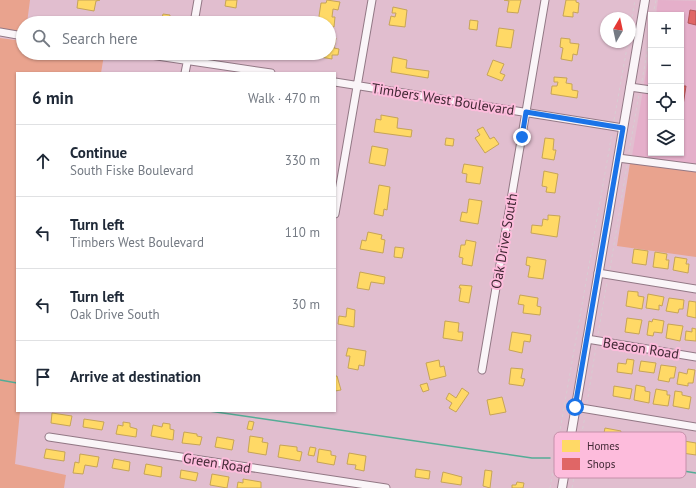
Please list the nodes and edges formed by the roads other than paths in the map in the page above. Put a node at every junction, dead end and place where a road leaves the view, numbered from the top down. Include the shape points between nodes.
1 (198, 0) edge
2 (372, 0) edge
3 (545, 0) edge
4 (645, 0) edge
5 (195, 16) edge
6 (0, 32) edge
7 (16, 35) edge
8 (181, 60) edge
9 (187, 61) junction
10 (185, 72) edge
11 (264, 72) edge
12 (336, 82) edge
13 (357, 86) junction
14 (630, 87) junction
15 (648, 89) edge
16 (526, 112) junction
17 (623, 128) junction
18 (618, 158) junction
19 (696, 168) edge
20 (336, 208) edge
21 (598, 273) junction
22 (696, 289) edge
23 (587, 339) junction
24 (696, 357) edge
25 (482, 370) dead end
26 (575, 407) junction
27 (696, 427) edge
28 (571, 432) edge
29 (49, 437) dead end
30 (564, 478) edge
31 (386, 488) edge
32 (562, 488) edge

1 - 5 street
2 - 13 street
3 - 16 street, Oak Drive South
4 - 14 main road
6 - 7 street
8 - 9 street
9 - 10 street
9 - 11 street
12 - 13 street, Timbers West Boulevard
13 - 16 street, Timbers West Boulevard
13 - 20 street
14 - 15 street
14 - 17 main road
16 - 17 street, Timbers West Boulevard
16 - 25 street, Oak Drive South
17 - 18 main road
18 - 19 street
18 - 21 main road
21 - 22 street
21 - 23 main road
23 - 24 street, Beacon Road
23 - 26 main road
26 - 27 street
26 - 28 main road
29 - 31 street, Green Road
30 - 32 main road

